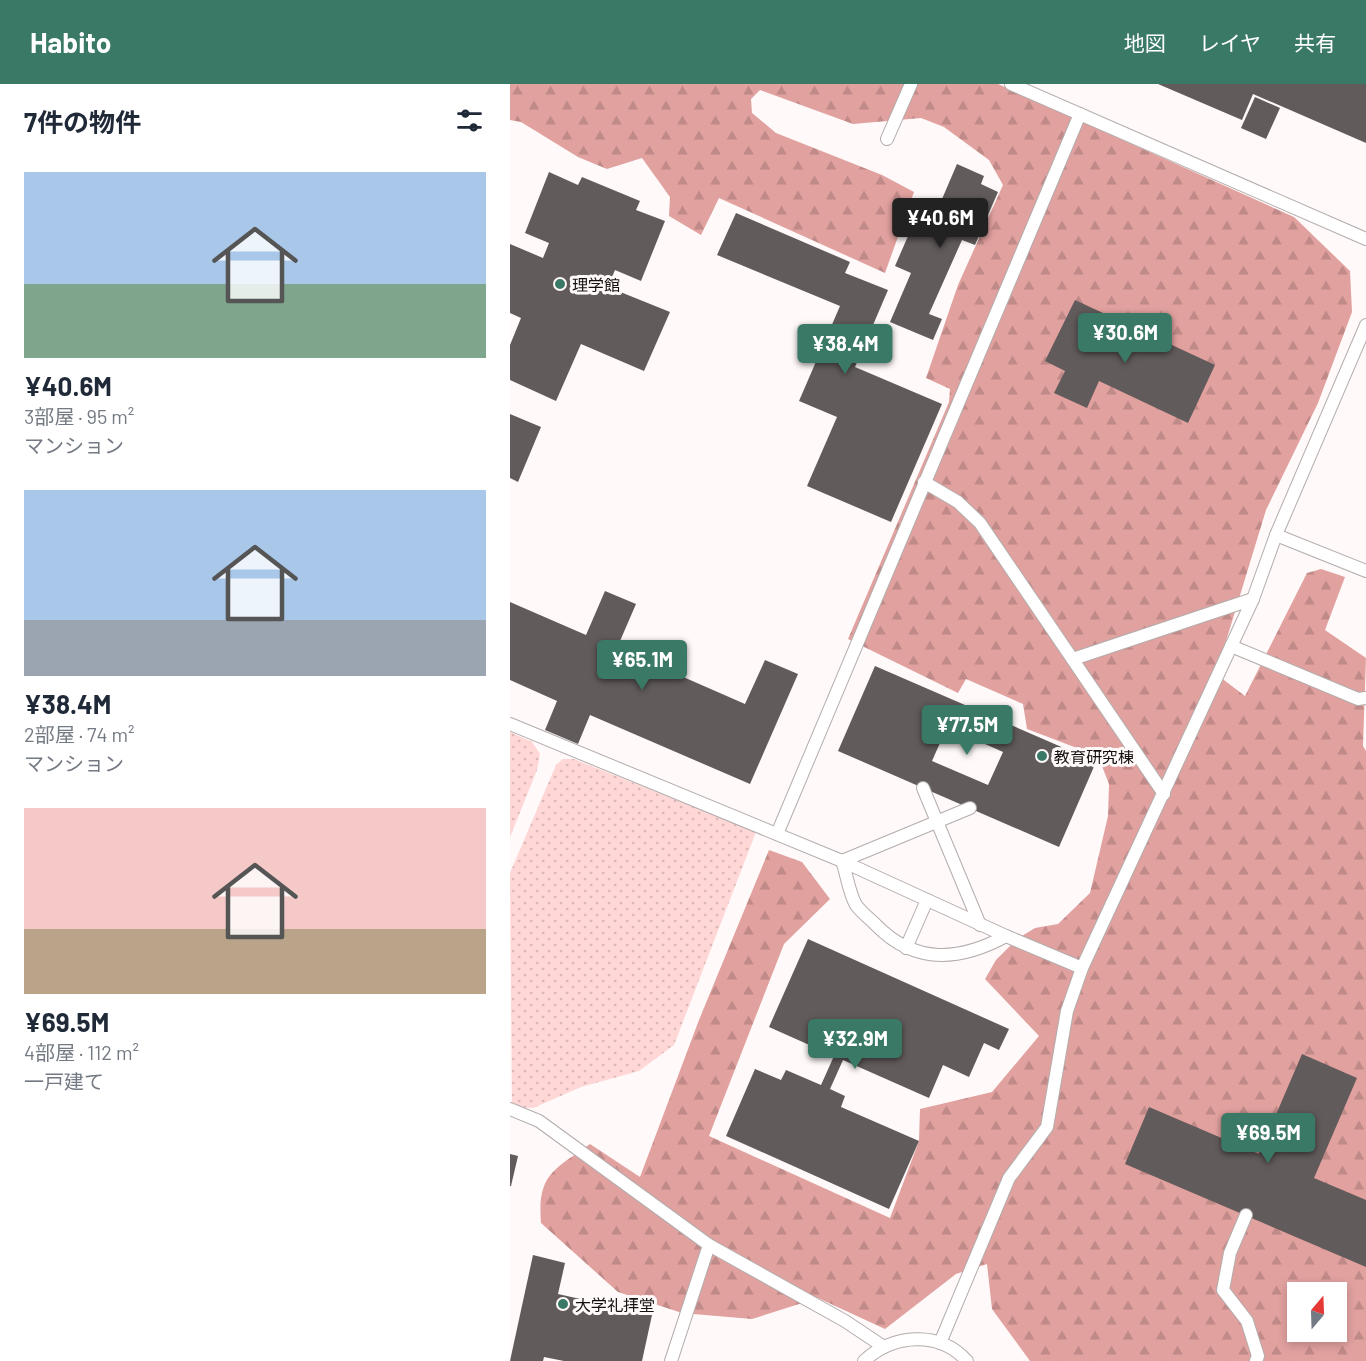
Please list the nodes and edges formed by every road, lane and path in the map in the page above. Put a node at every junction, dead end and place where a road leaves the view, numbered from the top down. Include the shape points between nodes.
1 (911, 84) edge
2 (1011, 84) edge
3 (1080, 114) junction
4 (887, 139) dead end
5 (1366, 239) edge
6 (1366, 324) edge
7 (924, 482) junction
8 (1276, 535) junction
9 (1366, 571) edge
10 (1253, 599) junction
11 (1231, 646) junction
12 (1073, 659) junction
13 (1366, 698) edge
14 (510, 724) edge
15 (923, 788) dead end
16 (1164, 794) junction
17 (969, 808) dead end
18 (938, 821) junction
19 (777, 834) junction
20 (842, 861) junction
21 (927, 900) junction
22 (980, 925) junction
23 (1006, 936) junction
24 (906, 948) junction
25 (1083, 968) junction
26 (510, 1109) edge
27 (1246, 1215) dead end
28 (709, 1245) junction
29 (940, 1343) junction
30 (884, 1347) junction
31 (671, 1361) edge
32 (864, 1361) edge
33 (967, 1361) edge
34 (1256, 1361) edge

1 - 4 lane
2 - 3 lane
3 - 5 lane
3 - 7 lane
6 - 8 lane
7 - 12 lane via 958,502 980,524
7 - 19 lane
8 - 9 lane
8 - 10 lane
10 - 11 lane
10 - 12 lane
11 - 13 lane via 1358,699
11 - 16 lane
12 - 16 lane
14 - 19 lane
15 - 18 lane
16 - 25 lane
17 - 18 lane
18 - 20 lane
18 - 22 lane
19 - 20 lane
20 - 21 lane
20 - 24 lane via 856,905 890,940
21 - 22 lane
21 - 24 lane
22 - 23 lane
23 - 24 lane via 982,950 943,957
23 - 25 lane
25 - 29 lane via 1067,1011 1047,1127 1009,1178
26 - 28 lane via 536,1119
27 - 34 lane via 1230,1253 1223,1290 1247,1321 1258,1356
28 - 30 lane
28 - 31 lane
29 - 30 lane via 904,1339
29 - 33 lane
30 - 32 lane

